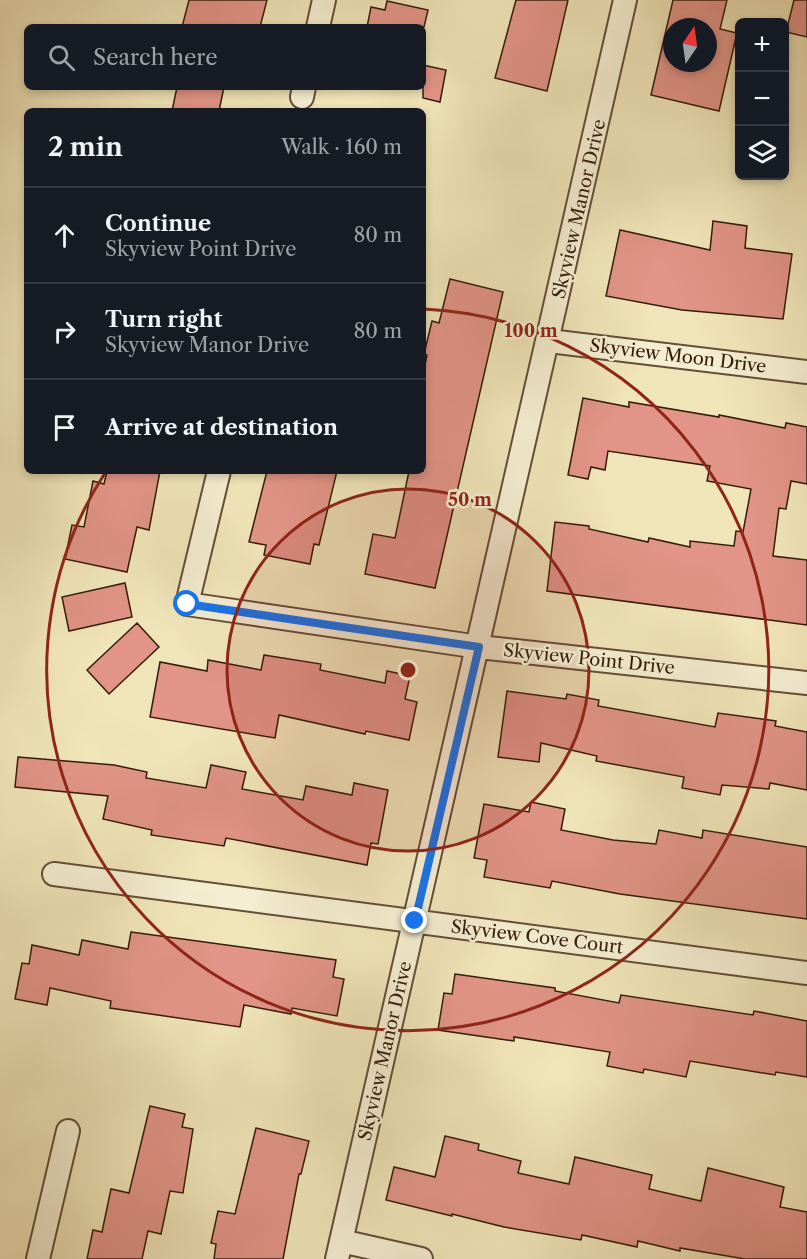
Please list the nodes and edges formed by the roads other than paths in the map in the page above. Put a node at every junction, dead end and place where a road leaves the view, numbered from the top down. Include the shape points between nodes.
1 (324, 0) edge
2 (625, 0) edge
3 (319, 24) edge
4 (549, 341) junction
5 (807, 372) edge
6 (218, 474) edge
7 (479, 647) junction
8 (807, 683) edge
9 (54, 874) dead end
10 (415, 921) junction
11 (807, 973) edge
12 (68, 1131) dead end
13 (339, 1250) edge
14 (38, 1259) edge
15 (421, 1259) edge

1 - 3 street
2 - 4 street, Skyview Manor Drive
4 - 5 street, Skyview Moon Drive
4 - 7 street, Skyview Manor Drive
6 - 7 street, Skyview Point Drive via 187,604
7 - 8 street, Skyview Point Drive
7 - 10 street, Skyview Manor Drive
9 - 10 street, Skyview Cove Court
10 - 11 street, Skyview Cove Court
10 - 13 street, Skyview Manor Drive
12 - 14 street
13 - 15 street

